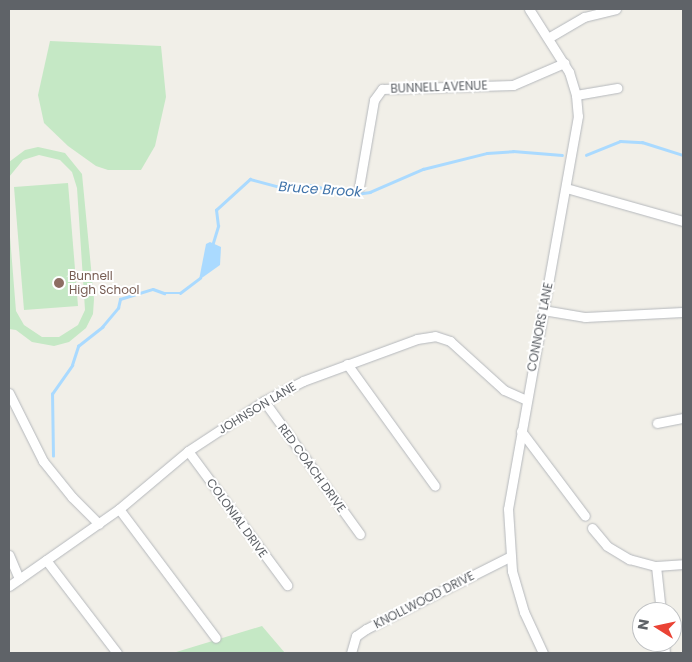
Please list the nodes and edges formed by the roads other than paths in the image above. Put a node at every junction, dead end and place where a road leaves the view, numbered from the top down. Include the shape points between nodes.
1 (529, 9) edge
2 (616, 9) edge
3 (595, 11) edge
4 (548, 38) junction
5 (564, 63) junction
6 (617, 88) dead end
7 (576, 95) junction
8 (359, 187) dead end
9 (566, 188) junction
10 (683, 221) edge
11 (543, 310) junction
12 (683, 312) edge
13 (347, 364) junction
14 (9, 393) edge
15 (526, 400) junction
16 (264, 401) junction
17 (683, 418) edge
18 (657, 423) dead end
19 (521, 431) junction
20 (188, 451) junction
21 (435, 486) dead end
22 (119, 509) junction
23 (585, 516) dead end
24 (99, 524) junction
25 (592, 528) dead end
26 (360, 534) dead end
27 (9, 555) edge
28 (509, 557) junction
29 (46, 560) junction
30 (683, 564) edge
31 (656, 566) junction
32 (19, 579) junction
33 (287, 585) dead end
34 (9, 586) edge
35 (660, 602) edge
36 (216, 638) dead end
37 (117, 653) edge
38 (351, 653) edge
39 (543, 653) edge

1 - 4 street, CONNORS LANE
2 - 3 street
3 - 4 street
4 - 5 street, CONNORS LANE
5 - 7 street, CONNORS LANE
5 - 8 street, BUNNELL AVENUE via 513,85 382,89 374,100
6 - 7 street
7 - 9 street, CONNORS LANE via 577,126
9 - 10 street
9 - 11 street, CONNORS LANE
11 - 12 street via 585,317
11 - 15 street, CONNORS LANE
13 - 15 street, JOHNSON LANE via 417,339 440,337 461,350 504,390
13 - 16 street, JOHNSON LANE
13 - 21 street
14 - 24 street via 43,461
15 - 19 street, CONNORS LANE
16 - 20 street, JOHNSON LANE
16 - 26 street, RED COACH DRIVE
17 - 18 street
19 - 23 street
19 - 28 street, CONNORS LANE via 509,499
20 - 22 street, JOHNSON LANE
20 - 33 street, COLONIAL DRIVE
22 - 24 street, JOHNSON LANE
22 - 36 street
24 - 29 street, JOHNSON LANE
25 - 31 street via 618,554
27 - 32 street
28 - 38 street, KNOLLWOOD DRIVE via 366,629 356,636
28 - 39 street, CONNORS LANE via 524,612
29 - 32 street, JOHNSON LANE
29 - 37 street
30 - 31 street
31 - 35 street
32 - 34 street, JOHNSON LANE

